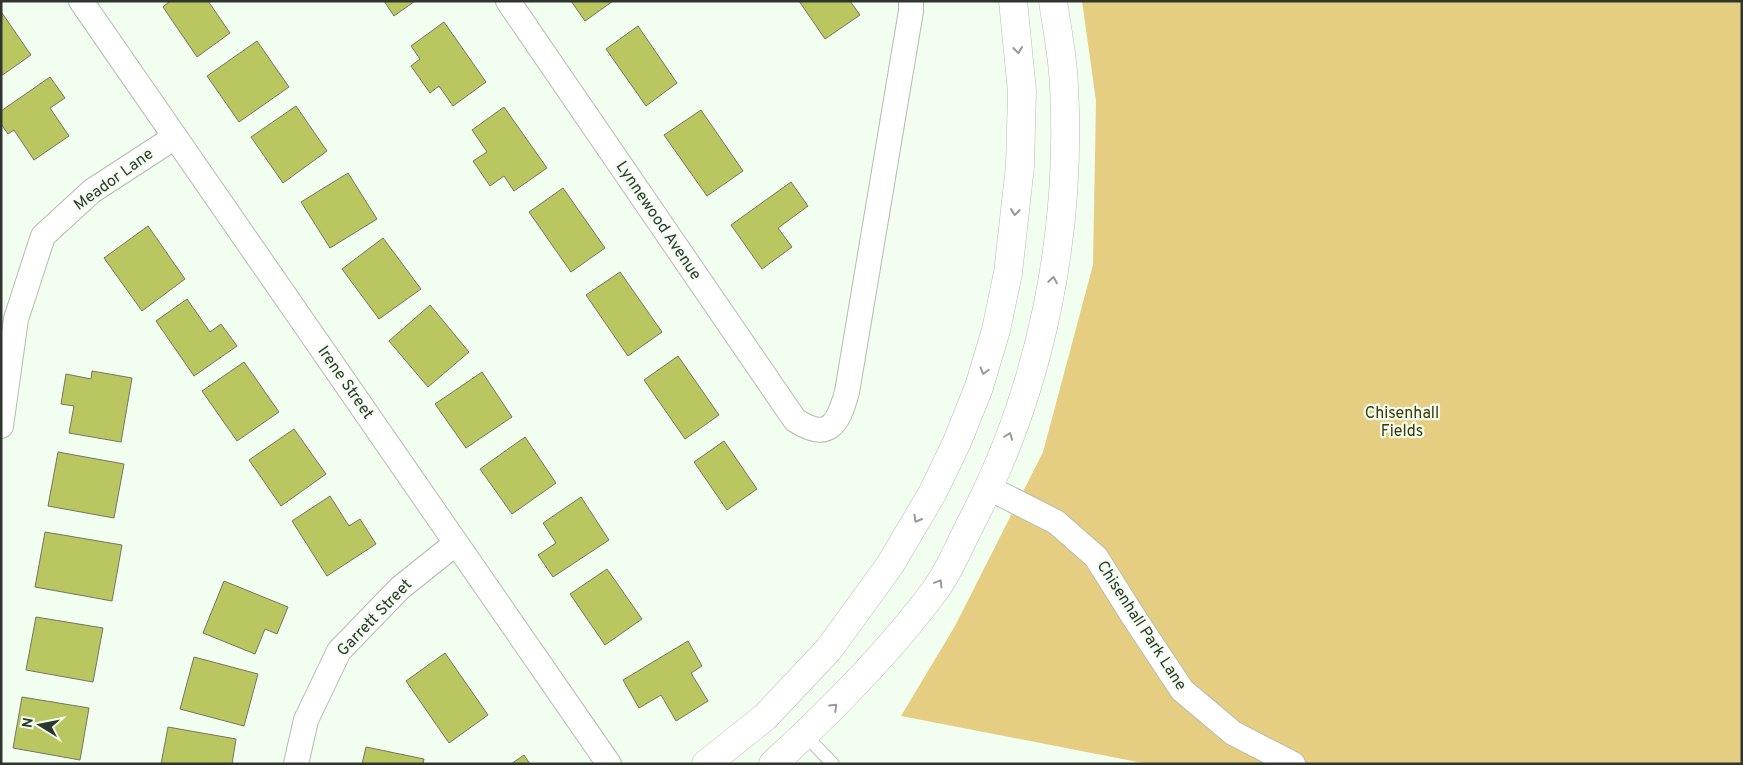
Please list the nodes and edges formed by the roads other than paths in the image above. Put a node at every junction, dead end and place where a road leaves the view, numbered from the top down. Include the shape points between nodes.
1 (81, 1) edge
2 (508, 1) edge
3 (911, 1) edge
4 (1013, 1) edge
5 (1053, 1) edge
6 (175, 137) junction
7 (1, 426) edge
8 (989, 488) junction
9 (456, 544) junction
10 (805, 735) junction
11 (296, 764) edge
12 (609, 764) edge
13 (706, 764) edge
14 (773, 764) edge
15 (833, 764) edge
16 (1293, 764) edge

1 - 6 street, Irene Street
2 - 3 street, Lynnewood Avenue via 795,420 818,430 836,421 847,392
4 -> 13 main road via 1022,92 1020,166 1008,273 979,387 957,442 933,492 890,565 829,649 765,717
8 -> 5 main road via 1021,403 1053,282 1065,176 1064,84
6 - 7 street, Meador Lane via 92,191 43,236 16,319
6 - 9 street, Irene Street
10 -> 8 main road via 879,660 937,587
8 - 16 street, Chisenhall Park Lane via 1056,522 1096,557 1182,690 1233,734
9 - 11 street, Garrett Street via 400,588 340,651 306,720
9 - 12 street, Irene Street
10 - 14 main road
10 - 15 lane

